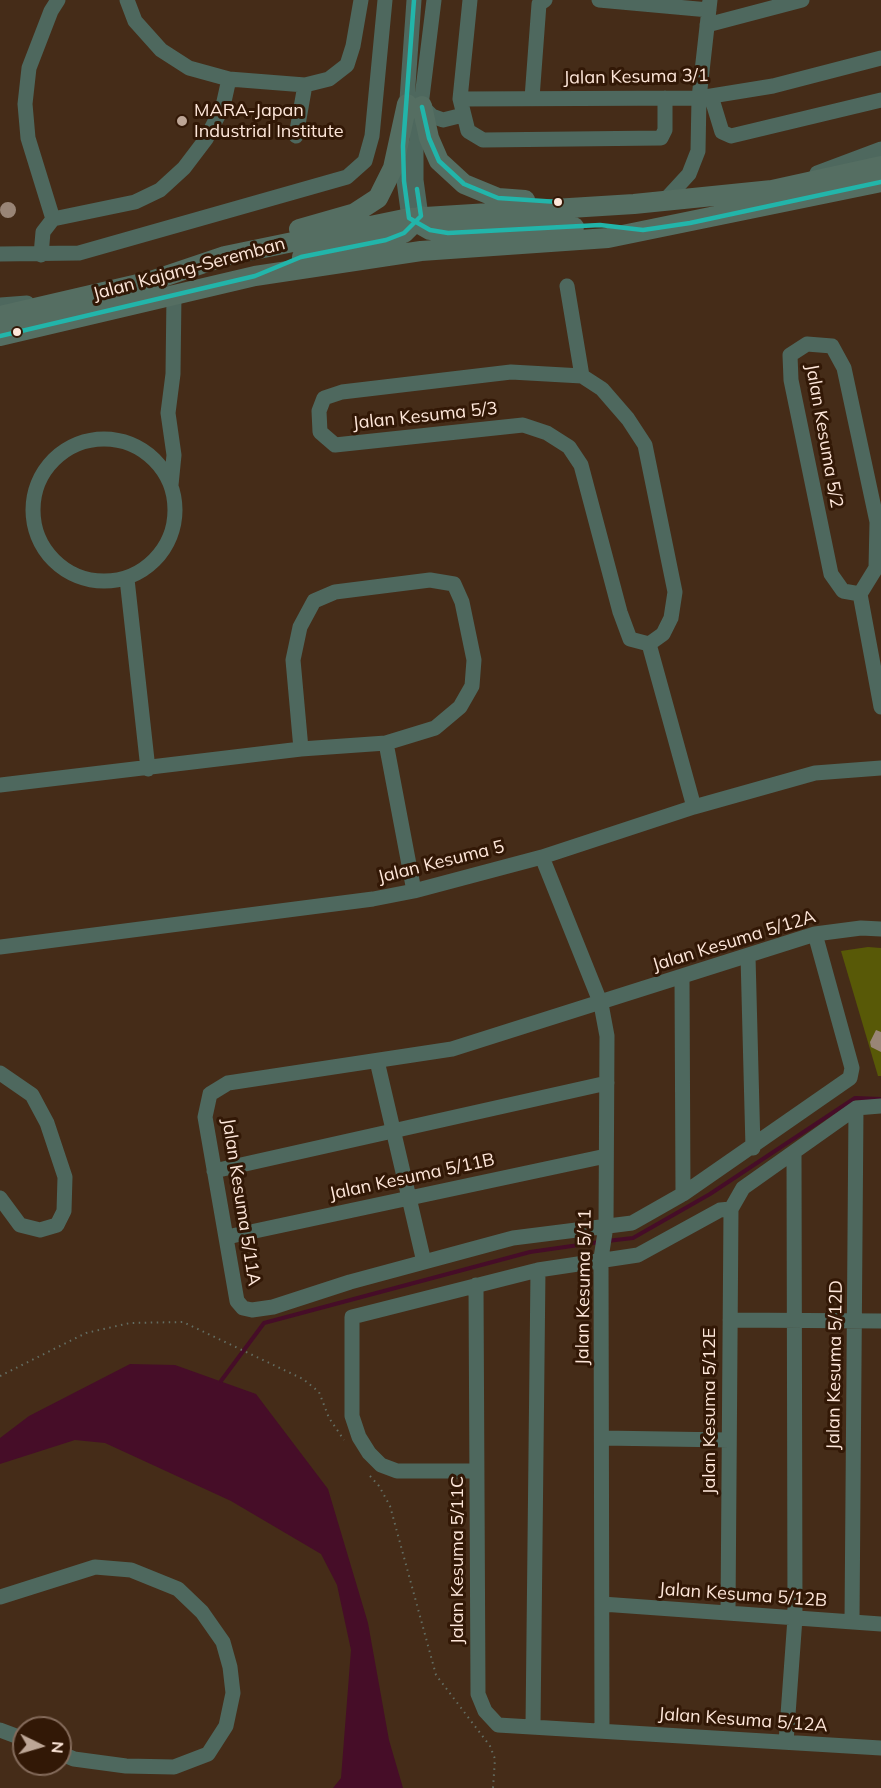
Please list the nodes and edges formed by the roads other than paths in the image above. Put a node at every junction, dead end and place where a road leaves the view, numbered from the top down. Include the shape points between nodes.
1 (58, 0) edge
2 (127, 0) edge
3 (360, 0) edge
4 (385, 0) edge
5 (414, 0) edge
6 (434, 0) edge
7 (470, 0) edge
8 (599, 0) edge
9 (802, 0) edge
10 (541, 1) edge
11 (708, 12) edge
12 (881, 54) edge
13 (881, 58) edge
14 (229, 79) junction
15 (305, 85) junction
16 (705, 97) junction
17 (532, 98) junction
18 (665, 98) junction
19 (460, 99) junction
20 (881, 100) edge
21 (414, 105) junction
22 (463, 115) junction
23 (296, 136) dead end
24 (881, 149) edge
25 (881, 166) edge
26 (881, 182) edge
27 (772, 190) junction
28 (666, 199) junction
29 (634, 204) junction
30 (53, 219) junction
31 (415, 219) junction
32 (643, 230) junction
33 (0, 254) edge
34 (41, 255) junction
35 (255, 276) junction
36 (151, 281) junction
37 (567, 286) dead end
38 (174, 294) junction
39 (61, 302) junction
40 (0, 305) edge
41 (0, 316) edge
42 (0, 336) edge
43 (582, 376) junction
44 (171, 485) junction
45 (127, 579) junction
46 (860, 594) junction
47 (649, 644) junction
48 (881, 707) edge
49 (386, 743) junction
50 (301, 749) junction
51 (881, 768) edge
52 (148, 769) junction
53 (0, 775) edge
54 (0, 785) edge
55 (694, 807) junction
56 (542, 857) junction
57 (414, 891) junction
58 (881, 929) edge
59 (815, 934) junction
60 (0, 947) edge
61 (748, 956) junction
62 (682, 977) junction
63 (601, 1004) junction
64 (377, 1061) junction
65 (0, 1072) edge
66 (607, 1083) junction
67 (881, 1106) edge
68 (856, 1108) junction
69 (393, 1131) junction
70 (753, 1148) junction
71 (794, 1152) junction
72 (606, 1156) junction
73 (214, 1171) junction
74 (683, 1194) junction
75 (0, 1198) edge
76 (409, 1198) junction
77 (731, 1209) junction
78 (227, 1237) junction
79 (604, 1242) junction
80 (424, 1262) junction
81 (538, 1270) junction
82 (476, 1285) junction
83 (730, 1320) junction
84 (794, 1321) junction
85 (854, 1321) junction
86 (881, 1321) edge
87 (602, 1438) junction
88 (729, 1440) junction
89 (477, 1471) junction
90 (0, 1597) edge
91 (602, 1604) junction
92 (728, 1613) junction
93 (795, 1618) junction
94 (852, 1622) junction
95 (881, 1624) edge
96 (533, 1726) junction
97 (602, 1730) junction
98 (786, 1742) junction
99 (881, 1748) edge
100 (72, 1758) edge

1 - 30 street via 29,68 26,104 28,138
2 - 14 street via 135,21 160,50 189,68
3 - 15 street via 347,65 328,79
4 - 34 street via 372,136 366,161 347,177 79,253
5 - 21 street
6 - 21 street
7 - 19 street
8 - 11 street
9 - 11 street
10 - 17 street
11 - 16 street
12 - 13 street
13 - 16 street, Jalan Kesuma 3/1 via 773,86
14 - 15 street
14 - 30 street via 223,106 206,139 184,168 160,190 135,202
15 - 23 street
16 - 18 street, Jalan Kesuma 3/1
16 - 20 street via 722,132 731,136
16 - 28 street via 698,151 689,174
17 - 18 street, Jalan Kesuma 3/1
17 - 19 street, Jalan Kesuma 3/1
18 - 22 street via 665,130 661,138 483,140 468,131
19 - 22 street
21 - 22 street via 443,120
21 - 29 main road via 439,161 464,184 498,198
21 - 31 street via 404,181
21 - 36 main road via 393,168 378,198 355,213 214,249 164,269
24 - 27 street
25 - 27 main road, Jalan Kajang-Seremban
26 - 32 main road, Jalan Kajang-Seremban
27 - 28 main road, Jalan Kajang-Seremban
28 - 29 main road, Jalan Kajang-Seremban
29 - 31 main road, Jalan Kajang-Seremban
30 - 34 street via 43,232
31 - 32 main road via 430,230 448,233 600,225
31 - 35 main road via 404,233 386,240 301,257
31 - 36 main road, Jalan Kajang-Seremban via 225,256
32 - 35 main road, Jalan Kajang-Seremban via 608,238 421,251
33 - 34 street
35 - 38 main road, Jalan Kajang-Seremban
36 - 39 main road, Jalan Kajang-Seremban
37 - 43 street
38 - 42 main road, Jalan Kajang-Seremban
38 - 44 street via 173,374 168,413 174,455
39 - 40 street
39 - 41 main road, Jalan Kajang-Seremban
43 - 47 street via 602,389 645,445 675,592 671,618 663,634
43 - 47 street, Jalan Kesuma 5/3 via 511,372 342,392 324,398 319,411 320,432 335,445 523,425 547,433 569,447 581,465 630,639
44 - 45 street via 176,508 173,530 163,551 147,568
44 - 45 street via 160,465 143,450 122,441 99,438 76,444 56,458 41,477 33,500 34,525 43,548 58,566 80,578 103,583
45 - 52 street
46 - 46 street, Jalan Kesuma 5/2 via 876,568 877,522 847,379 831,346 807,344 790,355 791,380 828,563 843,591
46 - 48 street
47 - 55 street
49 - 50 street
49 - 50 street via 435,728 460,707 472,686 474,660 462,602 454,584 430,580 335,592 314,601 300,627 293,660
49 - 57 street
50 - 52 street
51 - 55 street, Jalan Kesuma 5 via 815,773
52 - 54 street
53 - 54 street
55 - 56 street, Jalan Kesuma 5
56 - 57 street, Jalan Kesuma 5
56 - 63 street, Jalan Kesuma 5/11
57 - 60 street, Jalan Kesuma 5
58 - 59 street, Jalan Kesuma 5/12A
59 - 61 street, Jalan Kesuma 5/12A
59 - 70 street via 852,1068 850,1078
61 - 62 street, Jalan Kesuma 5/12A
61 - 70 street
62 - 63 street, Jalan Kesuma 5/12A
62 - 74 street
63 - 64 street, Jalan Kesuma 5/11A via 452,1049
63 - 66 street, Jalan Kesuma 5/11 via 607,1036
64 - 69 street
64 - 73 street, Jalan Kesuma 5/11A via 228,1083 210,1094 206,1117
65 - 75 street via 32,1095 47,1123 65,1177 64,1211 57,1225 40,1230 20,1225
66 - 69 street
66 - 72 street, Jalan Kesuma 5/11
67 - 68 street
68 - 71 street
68 - 85 street, Jalan Kesuma 5/12D
69 - 73 street
69 - 76 street
70 - 74 street
71 - 77 street via 743,1188
71 - 84 street
72 - 76 street, Jalan Kesuma 5/11B
72 - 79 street, Jalan Kesuma 5/11
73 - 78 street, Jalan Kesuma 5/11A
74 - 79 street
76 - 78 street, Jalan Kesuma 5/11B
76 - 80 street
77 - 79 street via 720,1210 638,1255
77 - 83 street, Jalan Kesuma 5/12E
78 - 80 street, Jalan Kesuma 5/11A via 237,1301 252,1310
79 - 80 street, Jalan Kesuma 5/11A via 513,1238
79 - 81 street
79 - 87 street, Jalan Kesuma 5/11
81 - 82 street
81 - 96 street
82 - 89 street, Jalan Kesuma 5/11C
82 - 89 street via 351,1317 352,1416 358,1437 369,1453 381,1465 397,1471
83 - 84 street
83 - 88 street, Jalan Kesuma 5/12E
84 - 85 street
84 - 93 street
85 - 86 street
85 - 94 street, Jalan Kesuma 5/12D
87 - 88 street
87 - 91 street, Jalan Kesuma 5/11
88 - 92 street, Jalan Kesuma 5/12E
89 - 96 street, Jalan Kesuma 5/11C via 478,1694 485,1711 498,1725
90 - 100 street via 95,1567 131,1570 178,1589 202,1612 222,1642 233,1693 226,1726 208,1754 174,1767 126,1766
91 - 92 street, Jalan Kesuma 5/12B
91 - 97 street, Jalan Kesuma 5/11
92 - 93 street, Jalan Kesuma 5/12B
93 - 94 street, Jalan Kesuma 5/12B
93 - 98 street
94 - 95 street, Jalan Kesuma 5/12B
96 - 97 street, Jalan Kesuma 5/11C
97 - 98 street, Jalan Kesuma 5/12A
98 - 99 street, Jalan Kesuma 5/12A

